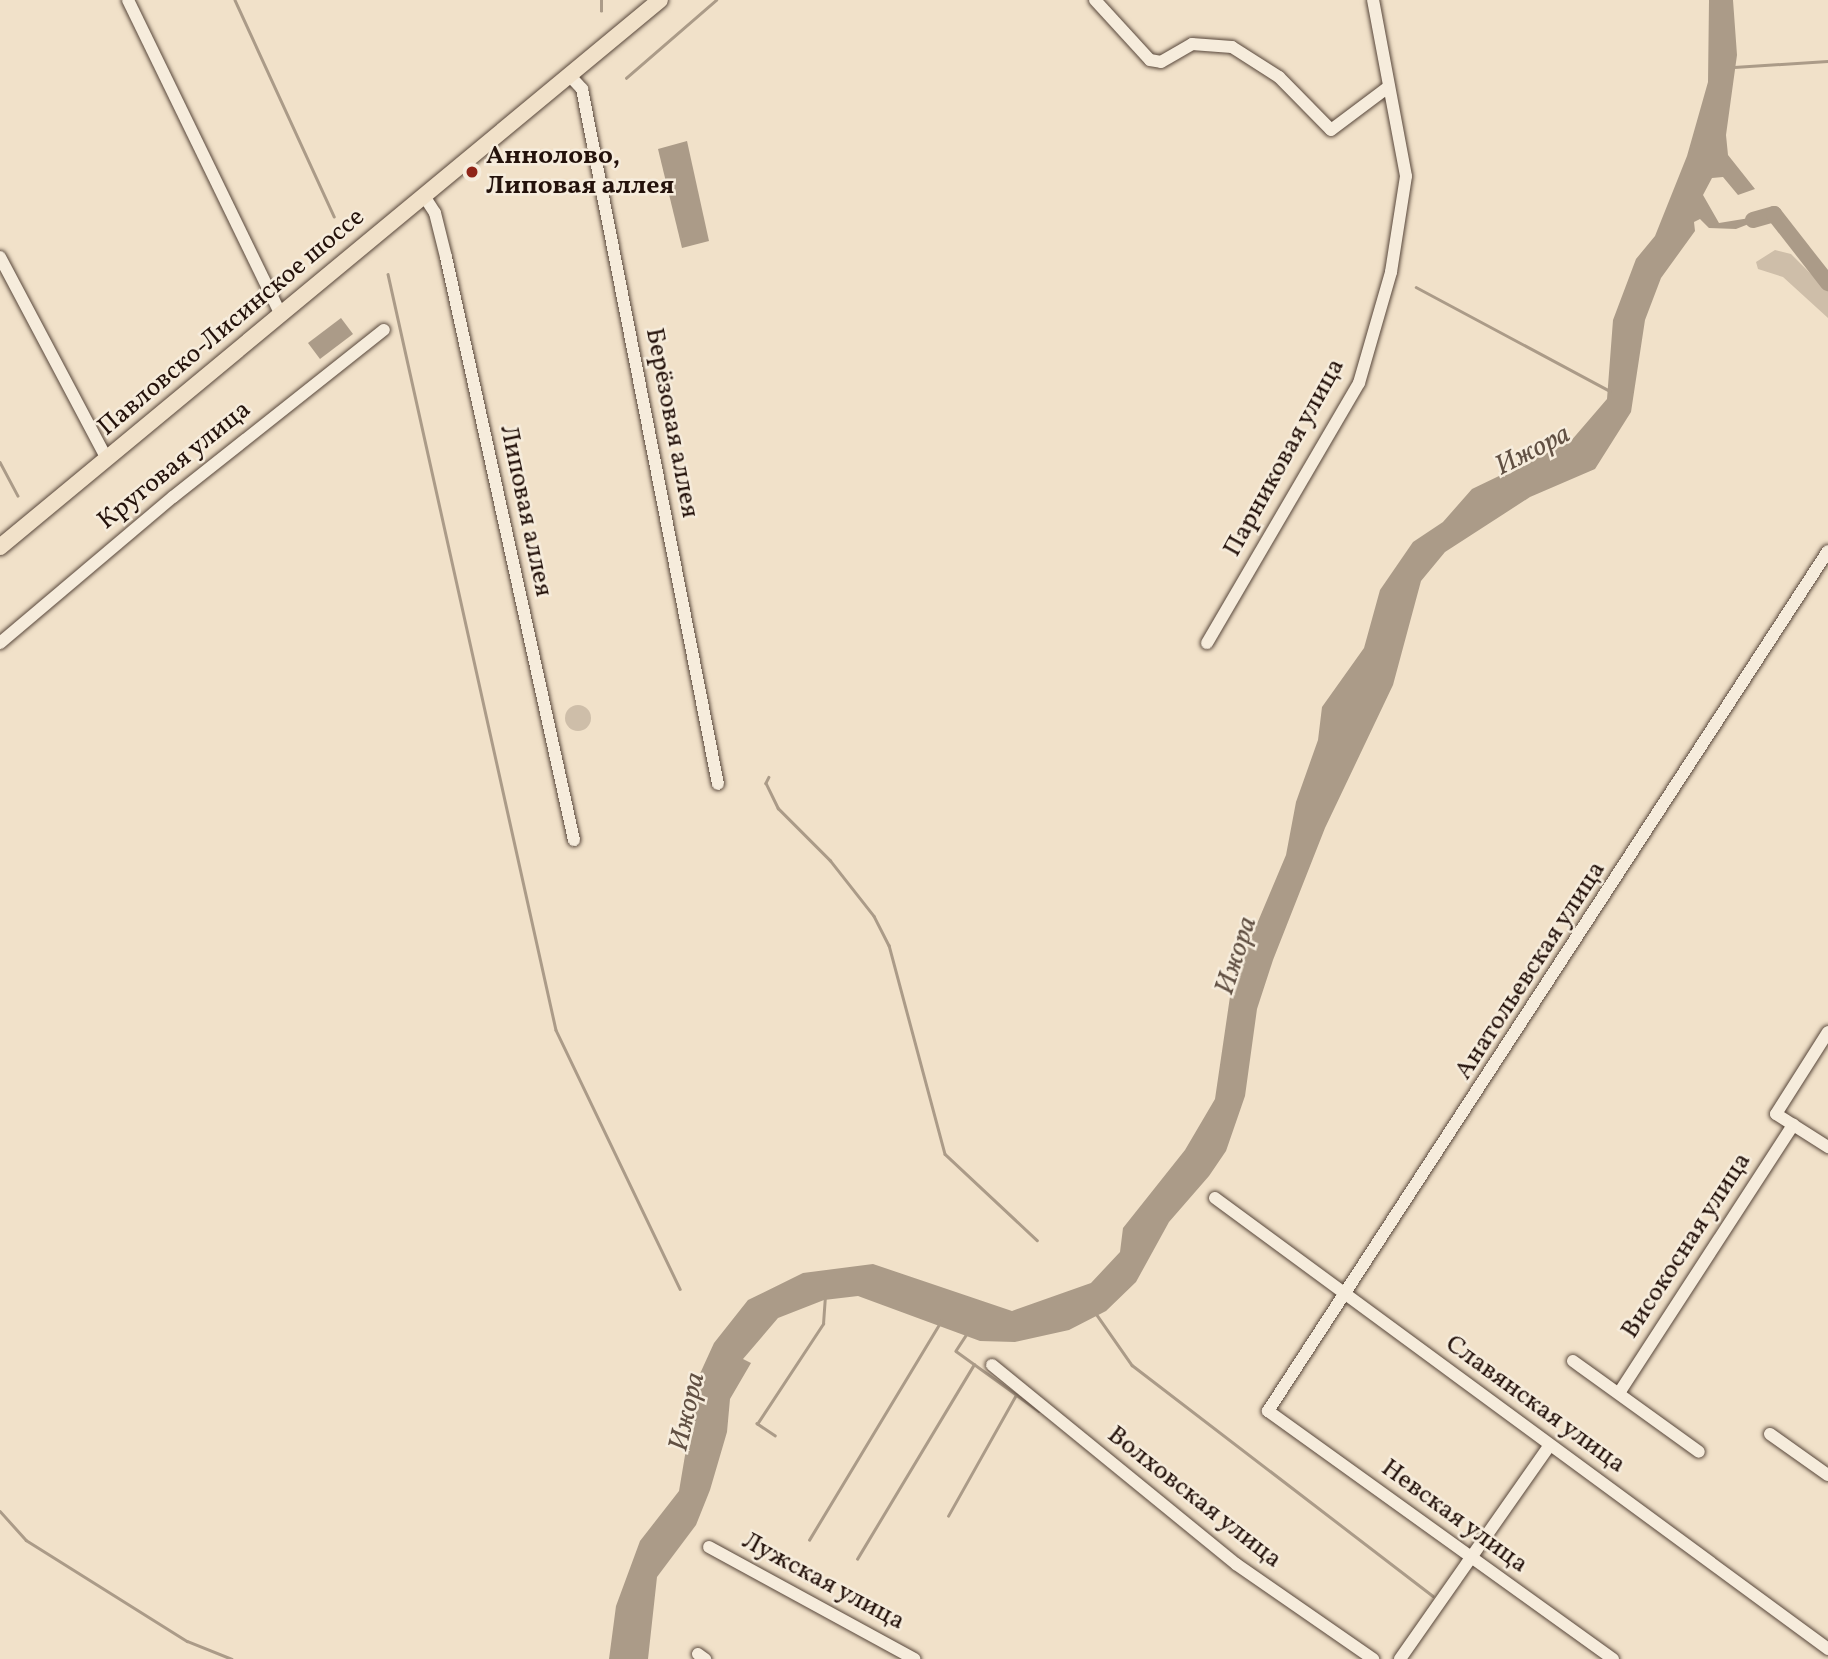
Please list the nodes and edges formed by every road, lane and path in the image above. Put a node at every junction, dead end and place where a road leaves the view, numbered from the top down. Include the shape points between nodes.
1 (128, 0) edge
2 (660, 0) edge
3 (1095, 0) edge
4 (1373, 0) edge
5 (570, 76) junction
6 (1387, 88) junction
7 (424, 196) junction
8 (0, 257) edge
9 (281, 315) junction
10 (384, 330) dead end
11 (107, 459) junction
12 (0, 547) edge
13 (1828, 551) edge
14 (0, 643) edge
15 (1208, 643) dead end
16 (718, 784) dead end
17 (574, 839) dead end
18 (1828, 1032) edge
19 (1793, 1125) junction
20 (1828, 1147) edge
21 (1215, 1198) dead end
22 (1349, 1295) junction
23 (1573, 1361) dead end
24 (992, 1364) dead end
25 (1619, 1393) junction
26 (1268, 1411) joint
27 (1770, 1434) dead end
28 (1550, 1445) junction
29 (1699, 1452) dead end
30 (1826, 1468) edge
31 (709, 1547) dead end
32 (1471, 1557) junction
33 (1828, 1649) edge
34 (914, 1659) edge
35 (1373, 1659) edge
36 (1400, 1659) edge
37 (1613, 1659) edge

1 - 9 street
2 - 5 main road, Павловско-Лисинское шоссе
3 - 6 street via 1150,60 1161,62 1192,44 1232,47 1279,77 1331,130
4 - 6 street, Парниковая улица
5 - 7 main road, Павловско-Лисинское шоссе
5 - 16 street, Берёзовая аллея via 582,89
6 - 15 street, Парниковая улица via 1406,196 1391,272 1359,383
7 - 9 main road, Павловско-Лисинское шоссе
7 - 17 street, Липовая аллея via 435,213 446,257
8 - 11 street
9 - 11 main road, Павловско-Лисинское шоссе
10 - 14 street, Круговая улица via 163,505
11 - 12 main road, Павловско-Лисинское шоссе
13 - 22 street, Анатольевская улица
18 - 19 street via 1776,1114
19 - 20 street
19 - 25 street, Високосная улица
21 - 22 street, Славянская улица
22 - 26 street, Анатольевская улица
22 - 28 street, Славянская улица
23 - 25 street
24 - 35 street, Волховская улица via 1236,1564
25 - 29 street
26 - 32 street, Невская улица
27 - 30 street
28 - 32 street
28 - 33 street, Славянская улица
31 - 34 street, Лужская улица
32 - 36 street
32 - 37 street, Невская улица

